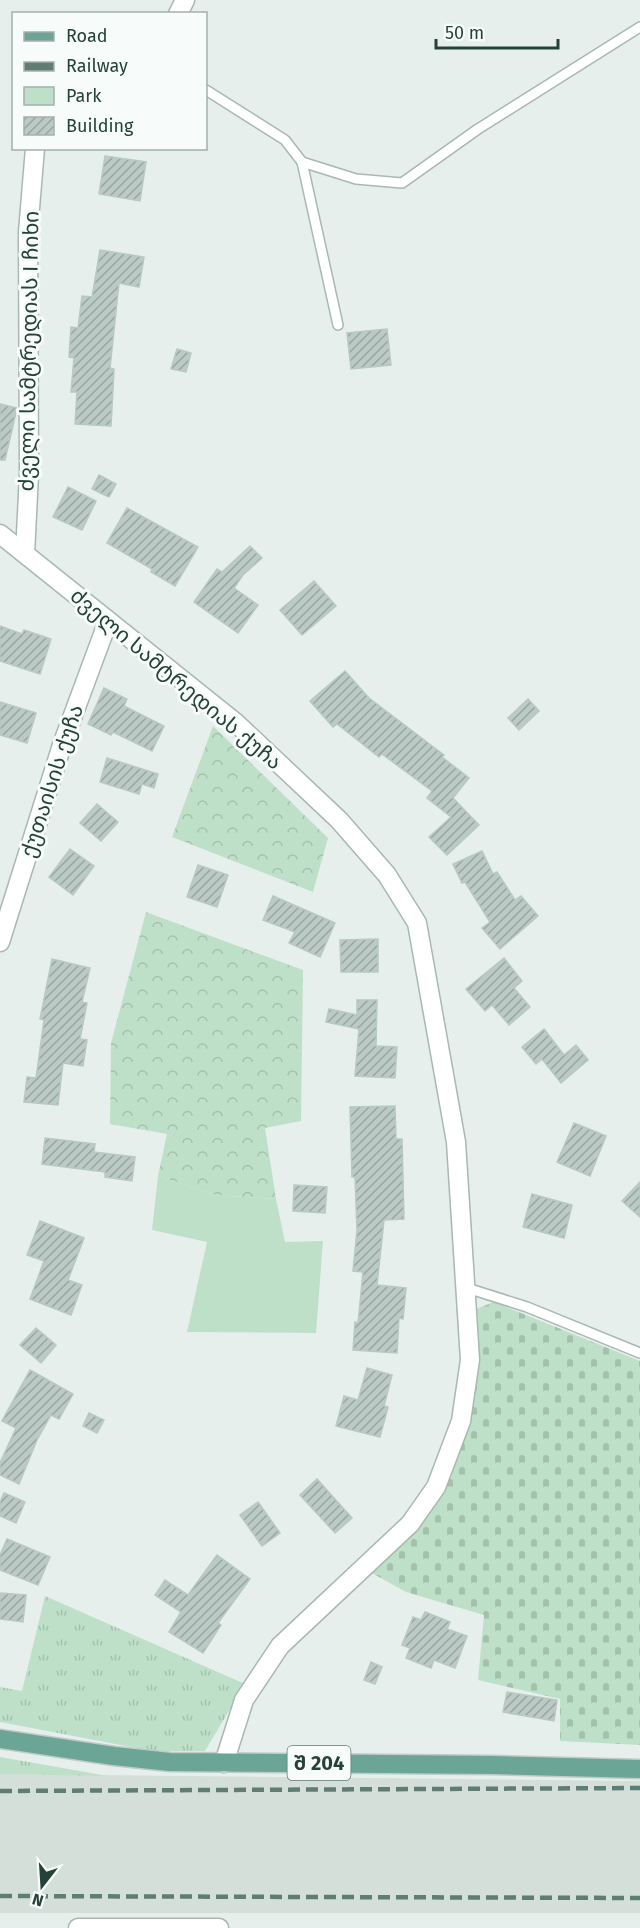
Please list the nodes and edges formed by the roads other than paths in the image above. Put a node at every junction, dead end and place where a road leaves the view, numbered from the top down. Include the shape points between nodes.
1 (640, 27) edge
2 (207, 91) edge
3 (34, 150) edge
4 (302, 162) junction
5 (338, 325) dead end
6 (0, 534) edge
7 (25, 554) junction
8 (108, 621) junction
9 (0, 942) edge
10 (467, 1288) junction
11 (640, 1353) edge
12 (0, 1739) edge
13 (224, 1763) junction
14 (640, 1769) edge
15 (78, 1928) edge
16 (219, 1928) edge

1 - 4 lane via 478,129 402,183 356,179
2 - 4 lane via 285,140
3 - 7 street, ძველი სამტრედიას I ჩიხი via 28,231 29,474
4 - 5 lane
6 - 7 street, ძველი სამტრედიას ქუჩა
7 - 8 street, ძველი სამტრედიას ქუჩა
8 - 9 street, ქუთაისის ქუჩა via 62,745
8 - 10 street, ძველი სამტრედიას ქუჩა via 236,723 339,820 387,875 417,923 456,1142
10 - 11 lane via 527,1307
10 - 13 street, ძველი სამტრედიას ქუჩა via 470,1360 461,1421 436,1487 410,1524 280,1646 244,1700
12 - 13 main road, შ 204 via 114,1756
13 - 14 main road, შ 204
15 - 16 street

